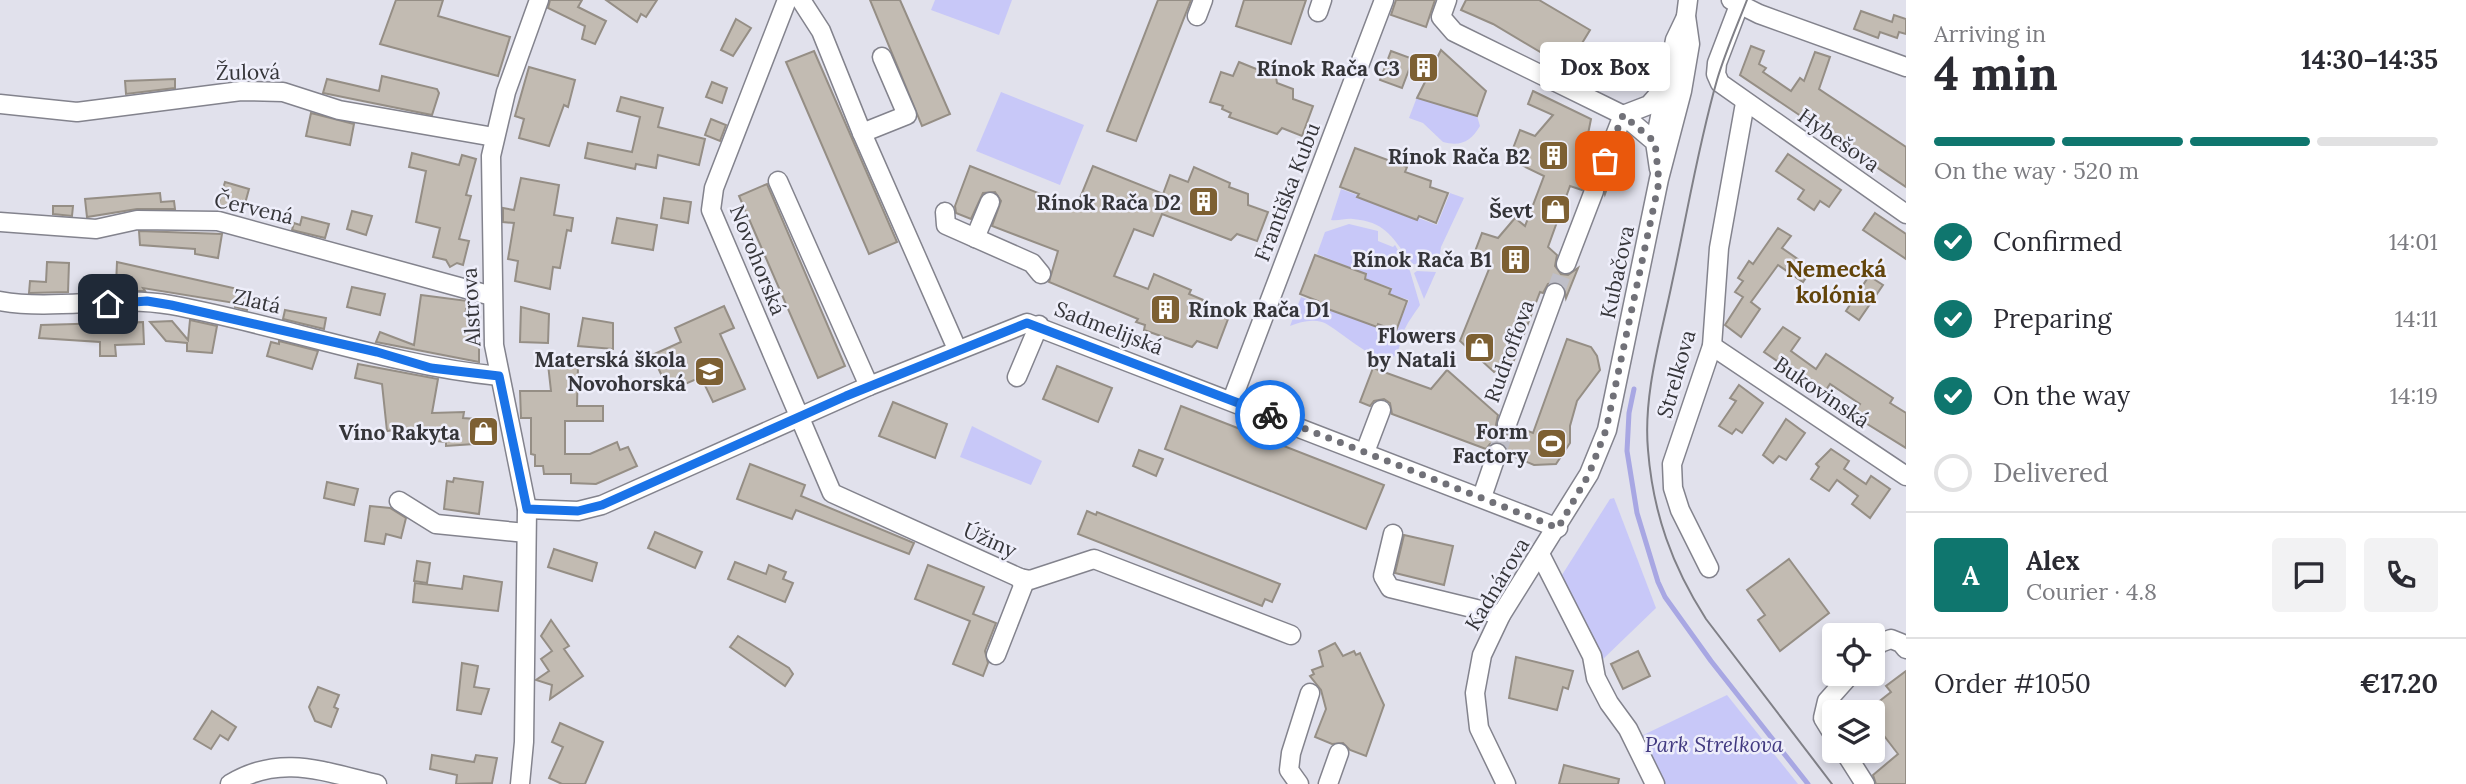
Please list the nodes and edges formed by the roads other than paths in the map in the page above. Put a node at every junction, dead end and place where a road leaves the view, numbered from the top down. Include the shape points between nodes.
1 (539, 0) edge
2 (787, 0) edge
3 (801, 0) edge
4 (1384, 0) edge
5 (1737, 1) edge
6 (1687, 8) edge
7 (1440, 10) edge
8 (882, 57) dead end
9 (1906, 67) edge
10 (1664, 88) junction
11 (1745, 103) junction
12 (0, 104) edge
13 (1623, 115) junction
14 (862, 133) junction
15 (494, 137) junction
16 (1655, 142) junction
17 (1605, 161) tunnel mouth
18 (1659, 179) junction
19 (778, 181) dead end
20 (1594, 191) tunnel mouth
21 (990, 202) dead end
22 (945, 212) dead end
23 (1906, 214) edge
24 (0, 222) edge
25 (975, 238) junction
26 (1566, 264) tunnel mouth
27 (1041, 274) dead end
28 (1555, 293) tunnel mouth
29 (492, 296) junction
30 (0, 301) edge
31 (1039, 325) junction
32 (1712, 346) junction
33 (957, 349) junction
34 (499, 376) junction
35 (1017, 377) dead end
36 (869, 386) junction
37 (1232, 400) junction
38 (1381, 410) dead end
39 (799, 417) junction
40 (1507, 424) tunnel mouth
41 (1365, 452) junction
42 (1497, 453) tunnel mouth
43 (1906, 476) edge
44 (1482, 496) junction
45 (399, 501) dead end
46 (527, 509) junction
47 (1558, 528) junction
48 (526, 533) junction
49 (1393, 534) dead end
50 (1540, 554) junction
51 (1709, 568) dead end
52 (1020, 578) junction
53 (1501, 615) junction
54 (1291, 635) dead end
55 (1885, 641) edge
56 (1906, 649) edge
57 (996, 655) dead end
58 (1840, 686) edge
59 (1310, 693) dead end
60 (1828, 700) edge
61 (1339, 753) dead end
62 (1852, 763) edge
63 (230, 784) edge
64 (377, 784) edge
65 (520, 784) edge
66 (1299, 784) edge
67 (1328, 784) edge
68 (1506, 784) edge
69 (1655, 784) edge
70 (1865, 784) edge

1 - 15 street, Alstrova
2 - 39 street, Novohorská via 711,206
3 - 14 street via 821,31
4 - 37 street, Františka Kubu
5 - 9 street
5 - 11 street, Hybešova via 1716,74 1720,83
6 - 10 street, Kubačova
6 - 18 street, Kubačova via 1690,44
7 - 13 street via 1454,32
8 - 14 street via 909,121
10 - 13 street via 1649,104
10 - 16 street, Kubačova
11 - 23 street, Hybešova
11 - 32 street, Strelkova via 1719,248
12 - 15 street, Žulová via 77,111 241,91 283,92 339,110
13 - 16 street
13 - 17 street
14 - 33 street
15 - 29 street, Alstrova
16 - 18 street
18 - 47 street, Kubačova via 1606,430 1589,474
19 - 36 street
20 - 26 street
21 - 25 street
22 - 25 street via 946,225
24 - 29 street, Červená via 96,229 138,219 218,221
25 - 27 street via 1032,263
28 - 40 street, Rudroffova
29 - 34 street, Alstrova
30 - 34 street, Zlatá via 48,305 147,301 431,368
31 - 33 street, Sadmelijská via 1020,324
31 - 35 street
31 - 37 street, Sadmelijská
32 - 43 street, Bukovinská
32 - 51 street, Strelkova via 1672,464 1679,510
33 - 36 street, Sadmelijská
34 - 46 street, Alstrova
36 - 39 street, Sadmelijská
37 - 41 street, Sadmelijská
38 - 41 street
39 - 46 street, Sadmelijská via 602,505 578,511
39 - 52 street, Úžiny via 838,498
41 - 44 street, Sadmelijská
42 - 44 street
44 - 47 street, Sadmelijská
45 - 48 street via 436,524
46 - 48 street, Alstrova
47 - 50 street, Kadnárova
48 - 65 street, Alstrova
49 - 53 street via 1383,576 1390,588
50 - 53 street, Kadnárova
50 - 69 street via 1592,656 1596,678
52 - 54 street, Úžiny via 1030,580 1094,559
52 - 57 street via 1023,586
53 - 68 street, Kadnárova via 1482,655 1476,711 1484,743
55 - 56 street via 1902,643
58 - 60 street
59 - 66 street via 1291,753 1289,770
61 - 67 street
62 - 70 street
63 - 64 street via 274,766 307,768

